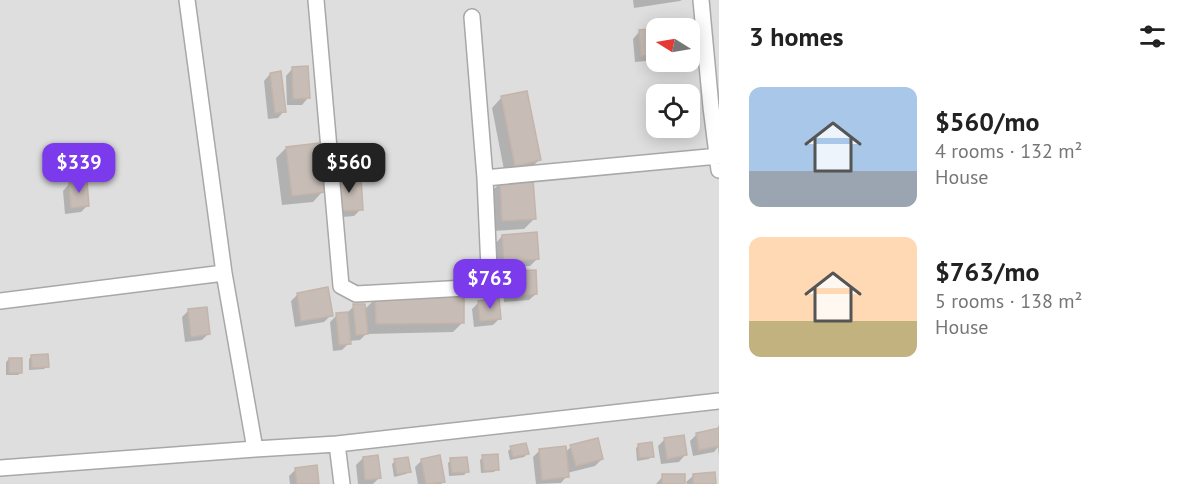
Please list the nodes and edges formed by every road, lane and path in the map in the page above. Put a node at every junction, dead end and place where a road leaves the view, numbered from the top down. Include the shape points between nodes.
1 (188, 0) edge
2 (316, 0) edge
3 (701, 0) edge
4 (472, 17) dead end
5 (718, 161) edge
6 (485, 178) junction
7 (224, 273) junction
8 (0, 302) edge
9 (719, 401) edge
10 (337, 444) junction
11 (255, 449) junction
12 (0, 468) edge
13 (342, 484) edge

1 - 7 street
2 - 6 street via 341,286 356,294 466,288 478,282 489,269
3 - 5 street
4 - 6 street
5 - 6 street
7 - 8 street
7 - 11 street
9 - 10 street
10 - 11 street
10 - 13 street
11 - 12 street

